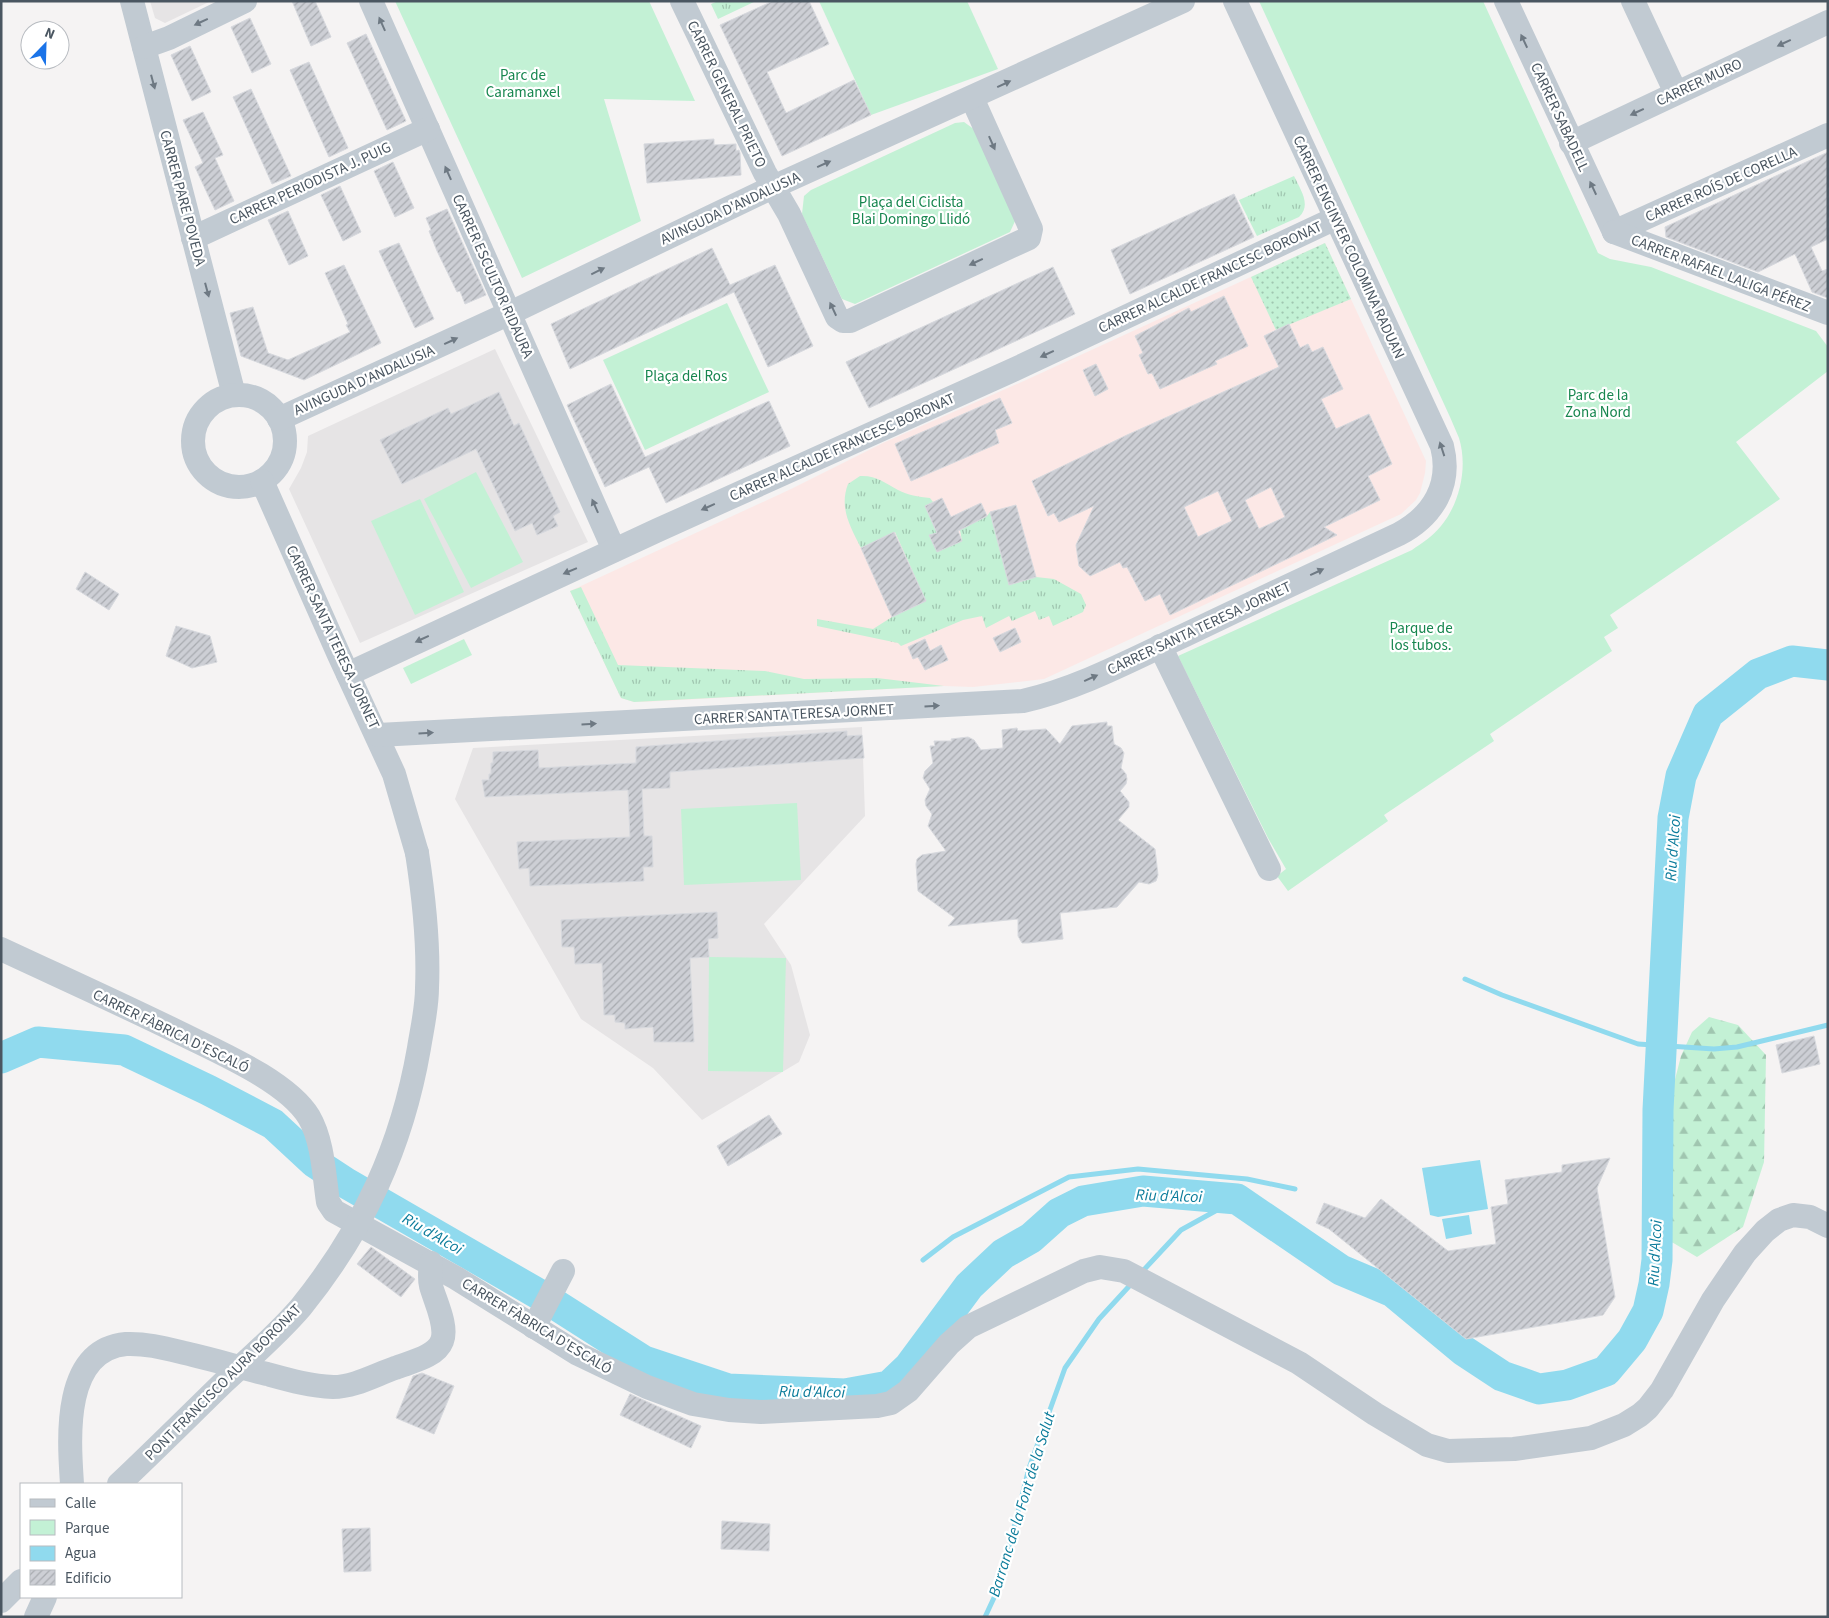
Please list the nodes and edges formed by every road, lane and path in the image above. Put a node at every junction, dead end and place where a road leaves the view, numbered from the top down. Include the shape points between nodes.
1 (132, 1) edge
2 (246, 1) edge
3 (371, 1) edge
4 (682, 1) edge
5 (1183, 1) edge
6 (1235, 1) edge
7 (1506, 1) edge
8 (1633, 1) edge
9 (1828, 22) edge
10 (144, 47) junction
11 (1676, 93) junction
12 (972, 98) junction
13 (428, 129) junction
14 (1828, 135) edge
15 (1571, 143) junction
16 (773, 187) junction
17 (1336, 218) junction
18 (1614, 232) junction
19 (193, 238) junction
20 (510, 313) junction
21 (1828, 314) edge
22 (234, 395) junction
23 (279, 419) junction
24 (262, 481) junction
25 (1438, 496) joint
26 (614, 550) junction
27 (1160, 646) junction
28 (348, 674) junction
29 (378, 735) junction
30 (1270, 870) dead end
31 (1, 949) edge
32 (1828, 1226) edge
33 (431, 1263) junction
34 (563, 1271) dead end
35 (534, 1326) junction
36 (72, 1483) edge
37 (121, 1483) edge
38 (20, 1582) edge
39 (45, 1598) edge
40 (1, 1601) edge
41 (36, 1617) edge

1 - 10 street, CARRER PARE POVEDA
2 -> 10 street
13 -> 3 street, CARRER ESCULTOR RIDAURA
4 - 16 street, CARRER GENERAL PRIETO
12 -> 5 street, AVINGUDA D'ANDALUSIA
6 - 17 street, CARRER ENGINYER COLOMINA RADUAN
15 -> 7 street, CARRER SABADELL
8 - 11 street
9 -> 11 street, CARRER MURO
10 -> 19 street, CARRER PARE POVEDA
11 -> 15 street, CARRER MURO
16 -> 12 street, AVINGUDA D'ANDALUSIA
12 -> 16 street via 1031,229 1029,238 850,321 837,317
13 - 19 street, CARRER PERIODISTA J. PUIG
20 -> 13 street, CARRER ESCULTOR RIDAURA
14 - 18 street, CARRER ROÍS DE CORELLA
18 -> 15 street, CARRER SABADELL
20 -> 16 street, AVINGUDA D'ANDALUSIA
25 -> 17 street, CARRER ENGINYER COLOMINA RADUAN via 1445,470 1442,446
17 -> 26 street, CARRER ALCALDE FRANCESC BORONAT via 1013,370
18 - 21 street, CARRER RAFAEL LALIGA PÉREZ
19 -> 22 street, CARRER PARE POVEDA
23 -> 20 street, AVINGUDA D'ANDALUSIA
26 -> 20 street, CARRER ESCULTOR RIDAURA
22 - 23 street via 259,400
22 - 24 street via 212,404 198,419 193,440 197,460 203,470 225,485 242,487
23 - 24 street via 284,430 283,453 275,469
24 - 28 street, CARRER SANTA TERESA JORNET
27 -> 25 street, CARRER SANTA TERESA JORNET via 1411,527 1426,514
26 -> 28 street, CARRER ALCALDE FRANCESC BORONAT
29 -> 27 street, CARRER SANTA TERESA JORNET via 1023,701 1068,688
27 - 30 street
28 - 29 street, CARRER SANTA TERESA JORNET
29 - 37 street, PONT FRANCISCO AURA BORONAT, bridge via 397,782 417,853 427,945 427,990 415,1072 389,1160 344,1246 300,1308
31 - 33 street, CARRER FÀBRICA D'ESCALÓ via 218,1052 278,1087 301,1106 314,1126 328,1202 334,1211
32 - 35 street, CARRER FÀBRICA D'ESCALÓ via 1810,1217 1793,1215 1771,1225 1717,1293 1662,1390 1648,1408 1624,1425 1591,1438 1514,1449 1448,1451 1427,1445 1299,1363 1124,1271 1100,1267 1084,1271 968,1327 908,1391 891,1403 877,1406 761,1412 693,1404 646,1387 578,1354
33 - 35 street, CARRER FÀBRICA D'ESCALÓ
33 - 36 street via 429,1276 444,1329 438,1349 348,1386 304,1384 141,1344 124,1344 105,1352 90,1363 75,1391 70,1446
34 - 35 street
38 - 40 street
39 - 41 street

